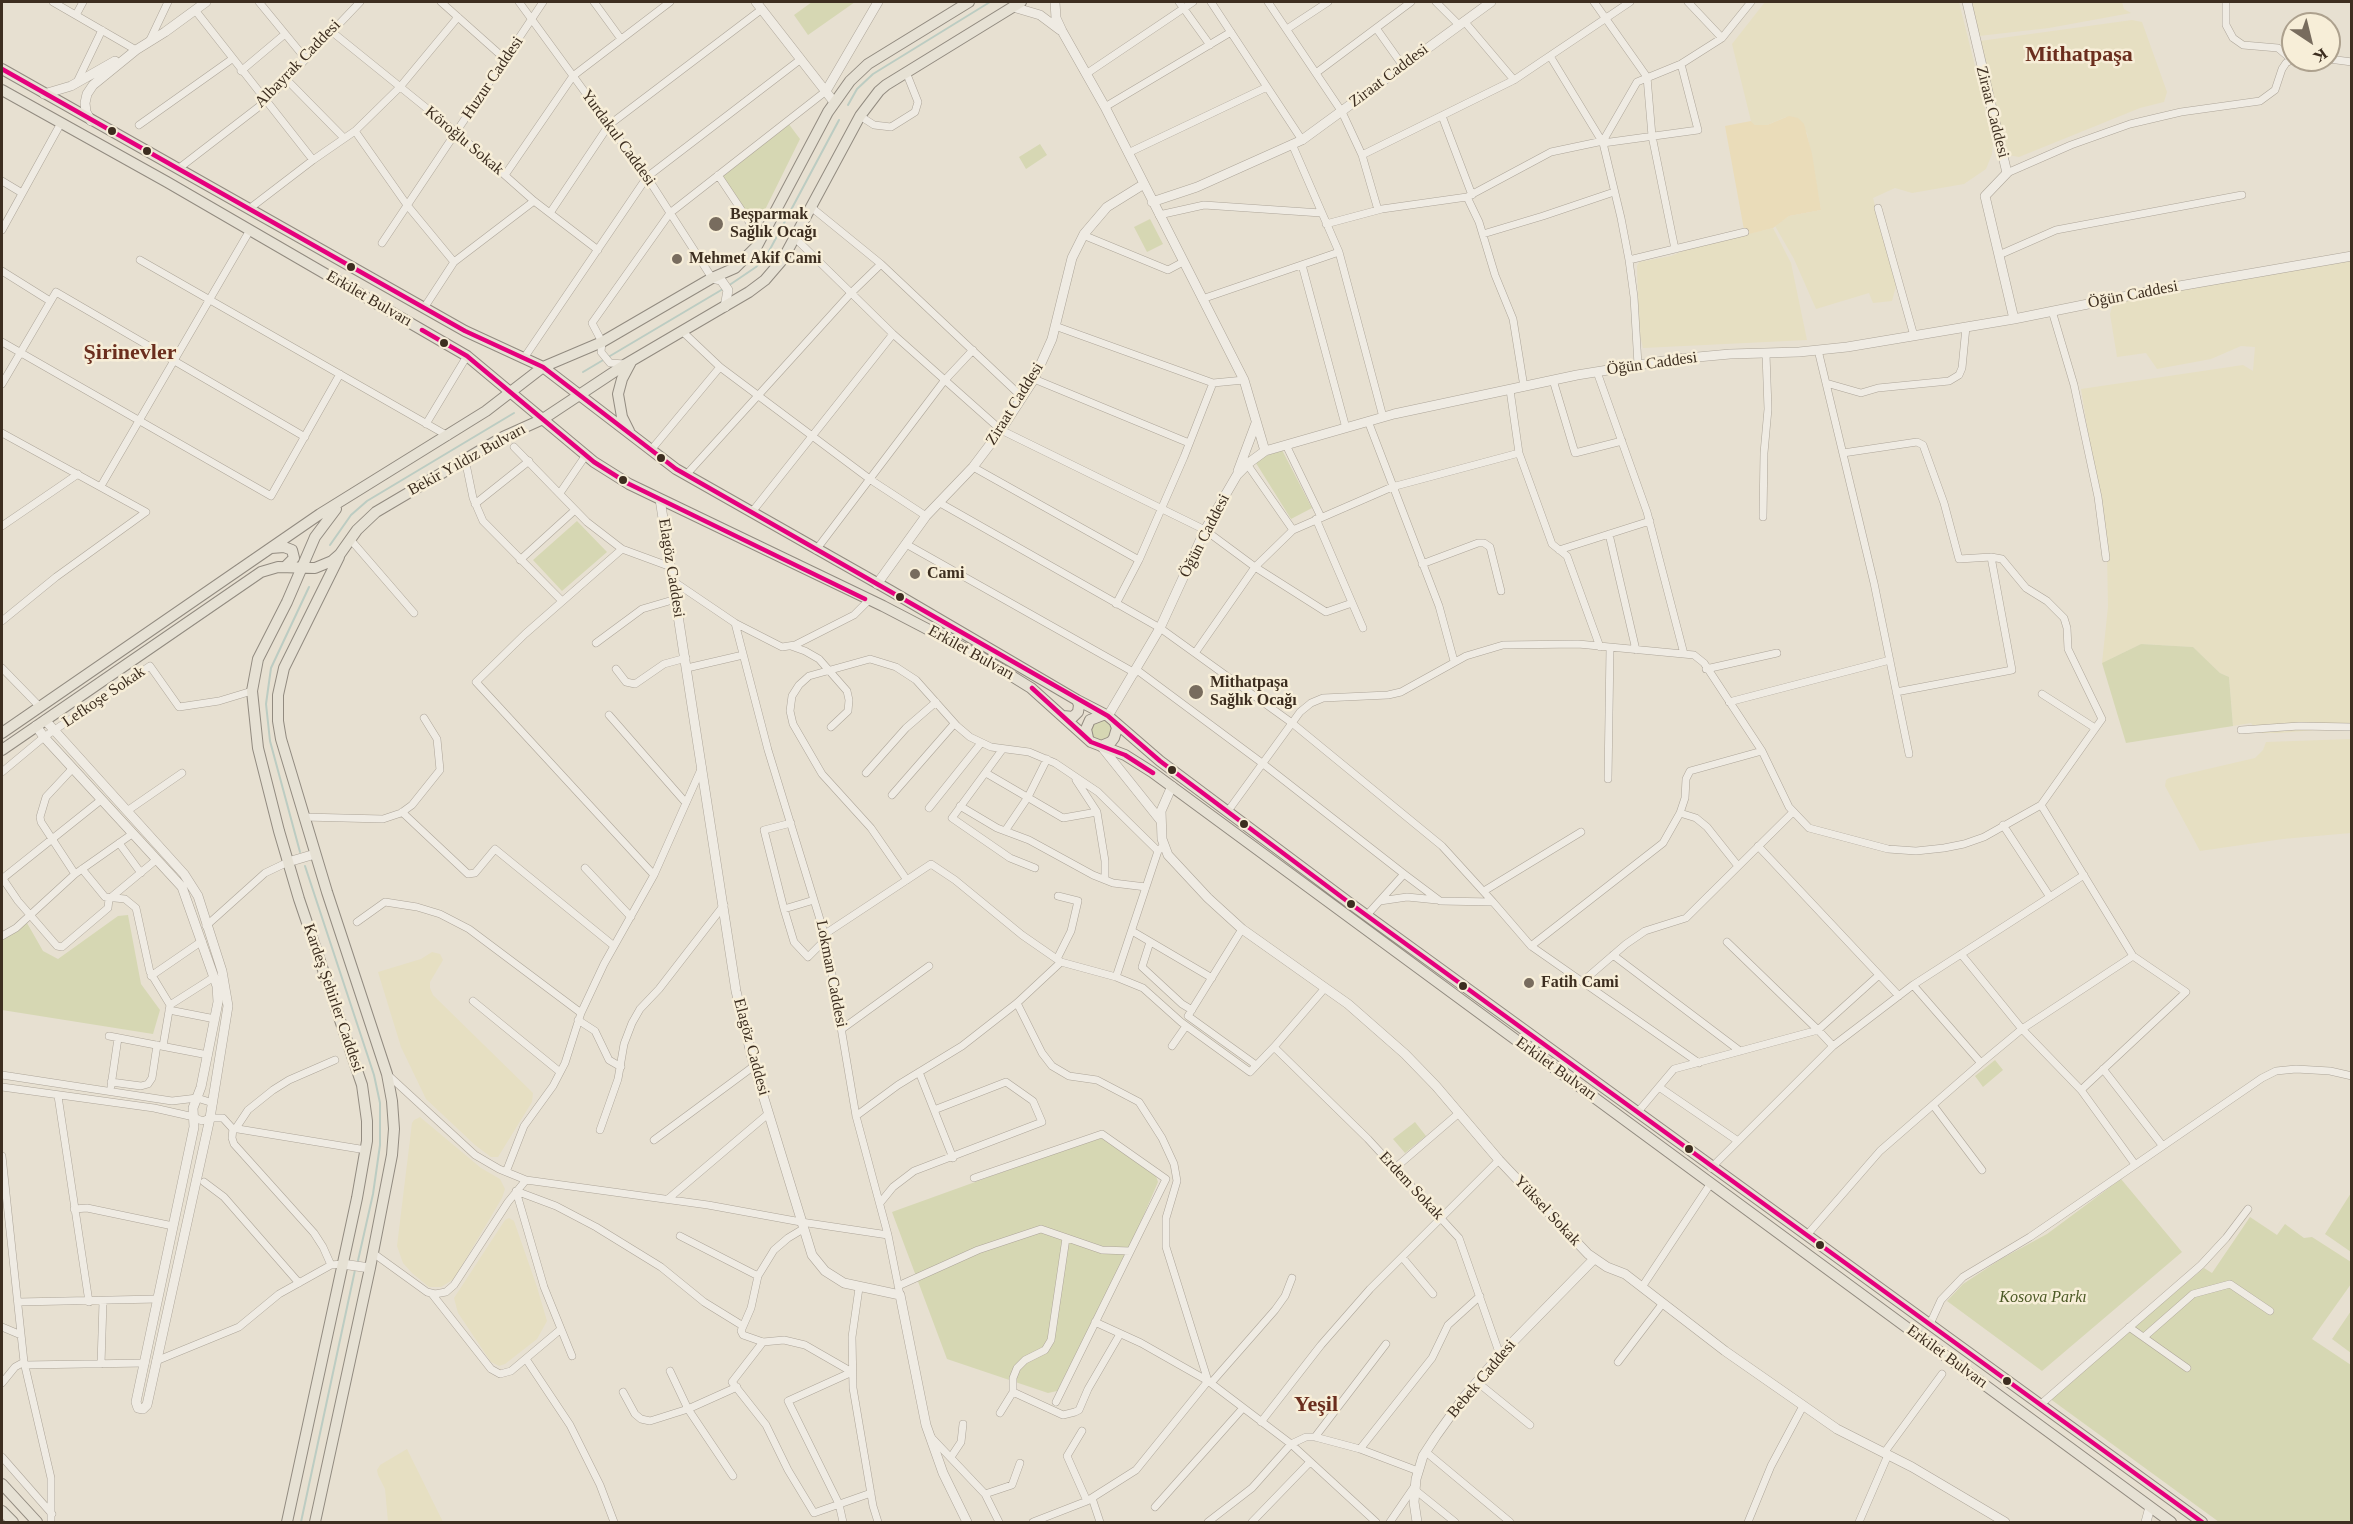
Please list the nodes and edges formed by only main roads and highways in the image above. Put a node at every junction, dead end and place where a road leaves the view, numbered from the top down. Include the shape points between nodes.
1 (969, 2) edge
2 (1017, 4) edge
3 (2, 69) edge
4 (2, 90) edge
5 (629, 362) junction
6 (543, 367) junction
7 (512, 392) junction
8 (579, 394) junction
9 (543, 418) junction
10 (523, 428) junction
11 (564, 436) junction
12 (633, 436) junction
13 (349, 496) junction
14 (270, 548) junction
15 (340, 554) junction
16 (286, 566) junction
17 (302, 568) junction
18 (1077, 700) junction
19 (1063, 716) junction
20 (1109, 718) junction
21 (2, 733) edge
22 (1088, 738) junction
23 (1101, 746) junction
24 (2, 750) edge
25 (2, 1484) edge
26 (2, 1511) edge
27 (13, 1522) edge
28 (37, 1522) edge
29 (287, 1522) edge
30 (315, 1522) edge
31 (2171, 1522) edge
32 (2202, 1522) edge

1 - 6 main road, Bekir Yıldız Bulvarı via 868,64 850,81 834,102 760,238 735,268 602,347
2 - 5 main road, Bekir Yıldız Bulvarı via 886,85 860,116 783,259 765,280
3 - 6 main road, Erkilet Bulvarı via 465,331
4 - 7 main road, Erkilet Bulvarı via 467,356
5 - 8 main road, Bekir Yıldız Bulvarı
5 - 12 main road via 618,398 622,417
6 - 7 main road, Bekir Yıldız Bulvarı
6 - 8 main road, Erkilet Bulvarı
7 - 9 main road, Erkilet Bulvarı
7 - 13 main road, Bekir Yıldız Bulvarı
8 - 9 main road, Bekir Yıldız Bulvarı
8 - 12 main road, Erkilet Bulvarı
9 - 10 main road, Bekir Yıldız Bulvarı
9 - 11 main road, Erkilet Bulvarı
10 - 11 main road
10 - 15 main road, Bekir Yıldız Bulvarı via 376,512
11 - 19 main road, Erkilet Bulvarı via 629,484 981,657 1031,688
12 - 18 main road, Erkilet Bulvarı via 686,475
13 - 14 main road, Bekir Yıldız Bulvarı
13 - 17 main road, Kardeş Şehirler Caddesi via 321,528
14 - 16 main road via 292,550 294,558
14 - 21 main road, Bekir Yıldız Bulvarı
15 - 17 main road via 321,566
15 - 30 main road, Kardeş Şehirler Caddesi via 284,668 277,712 315,854 387,1074 393,1110 393,1148
16 - 17 main road
16 - 24 main road via 261,572
17 - 29 main road, Kardeş Şehirler Caddesi via 258,659 252,691 258,748 288,862 362,1085 368,1121 366,1150 337,1264 313,1408
18 - 19 main road via 1078,712 1073,717
18 - 20 main road, Erkilet Bulvarı
19 - 22 main road, Erkilet Bulvarı
20 - 22 main road via 1090,720
20 - 23 main road via 1117,729 1114,738
20 - 32 main road, Erkilet Bulvarı via 1160,761 1367,915
22 - 23 main road, Erkilet Bulvarı
23 - 31 main road, Erkilet Bulvarı via 1125,755 1172,786
25 - 28 main road
26 - 27 main road

